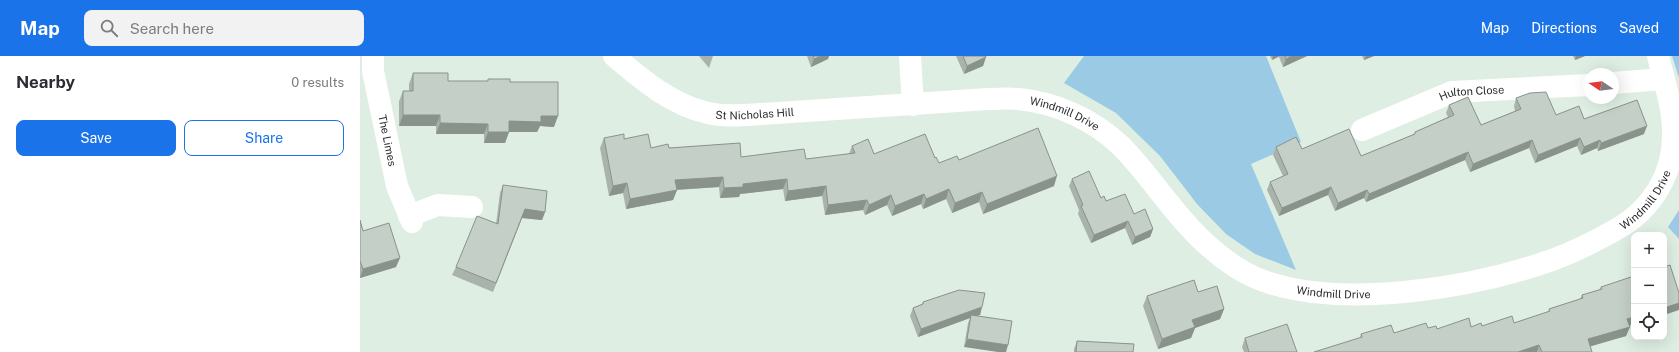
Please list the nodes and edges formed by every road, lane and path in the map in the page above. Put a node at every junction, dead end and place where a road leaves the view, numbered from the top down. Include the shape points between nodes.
1 (373, 56) edge
2 (614, 56) edge
3 (910, 56) edge
4 (1658, 56) edge
5 (1663, 78) junction
6 (1619, 82) edge
7 (1583, 85) edge
8 (913, 105) junction
9 (1362, 130) dead end
10 (472, 207) dead end

1 - 10 street, The Limes via 373,71 396,186 410,219 438,204
2 - 8 street, St Nicholas Hill via 666,96 709,113 761,114
3 - 8 street
4 - 5 street, Windmill Drive
5 - 6 street
5 - 8 street, Windmill Drive via 1673,129 1671,158 1665,177 1653,198 1638,214 1587,245 1517,271 1454,286 1368,294 1327,293 1292,288 1260,280 1235,266 1204,243 1120,146 1096,126 1072,113 1046,104 1018,99
7 - 9 street, Hulton Close via 1452,92

